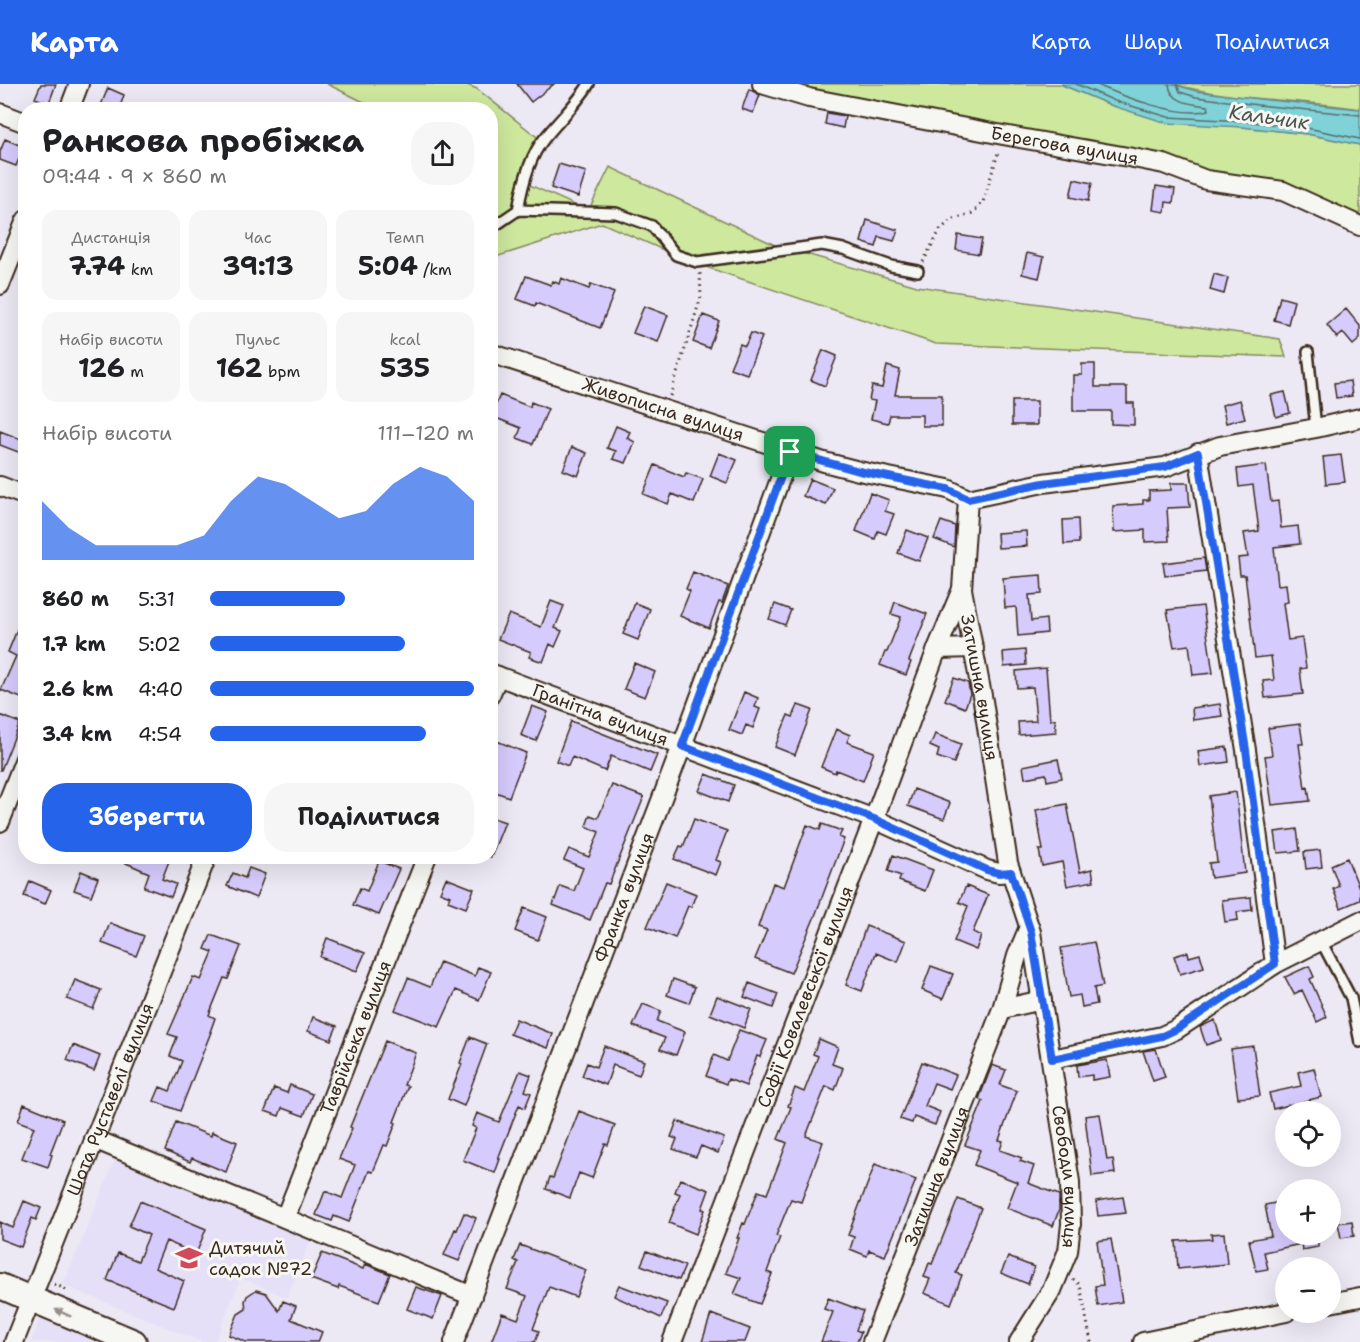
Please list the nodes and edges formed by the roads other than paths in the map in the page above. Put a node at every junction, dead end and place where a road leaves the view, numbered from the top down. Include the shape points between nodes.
1 (79, 84) edge
2 (589, 84) edge
3 (762, 84) edge
4 (72, 102) edge
5 (0, 113) edge
6 (18, 120) edge
7 (518, 210) junction
8 (498, 224) edge
9 (1360, 226) edge
10 (18, 240) edge
11 (918, 271) road end
12 (0, 285) edge
13 (1308, 352) dead end
14 (498, 356) edge
15 (1360, 418) edge
16 (1316, 428) junction
17 (790, 452) junction
18 (1198, 453) junction
19 (0, 486) edge
20 (18, 493) edge
21 (968, 499) junction
22 (962, 589) junction
23 (974, 648) junction
24 (937, 649) junction
25 (498, 677) edge
26 (682, 746) junction
27 (18, 776) edge
28 (874, 819) junction
29 (0, 822) edge
30 (204, 864) edge
31 (424, 864) edge
32 (1011, 872) junction
33 (1360, 921) edge
34 (1029, 926) junction
35 (1321, 940) junction
36 (1275, 964) junction
37 (1042, 1000) junction
38 (1002, 1009) junction
39 (1360, 1042) edge
40 (1052, 1059) junction
41 (94, 1139) junction
42 (285, 1218) junction
43 (0, 1286) edge
44 (472, 1296) junction
45 (1360, 1297) edge
46 (31, 1298) junction
47 (1341, 1301) edge
48 (1275, 1314) edge
49 (14, 1342) edge
50 (134, 1342) edge
51 (454, 1342) edge
52 (672, 1342) edge
53 (872, 1342) edge
54 (1019, 1342) edge
55 (1143, 1342) edge

1 - 4 street
2 - 7 lane via 542,141 523,182
3 - 9 street, Берегова вулиця via 809,98 1164,164 1214,182 1283,191
5 - 6 street
7 - 8 lane
7 - 11 lane via 616,213 652,226 676,255 697,262 822,245
10 - 12 street
13 - 16 lane
14 - 17 street, Живописна вулиця
15 - 16 street
16 - 18 street
17 - 21 street, Живописна вулиця via 948,489
17 - 26 street, Франка вулиця
18 - 21 street via 1165,467 1043,483
18 - 36 street via 1246,750
19 - 20 street
21 - 22 street, Софії Ковалевської вулиця
22 - 23 street, Затишна вулиця
22 - 24 street, Софії Ковалевської вулиця
23 - 24 street
23 - 32 street, Затишна вулиця
24 - 28 street, Софії Ковалевської вулиця
25 - 26 street, Гранітна вулиця
26 - 28 street, Гранітна вулиця
26 - 44 street, Франка вулиця
27 - 29 street
28 - 32 street, Гранітна вулиця via 987,870
28 - 52 street, Софії Ковалевської вулиця
30 - 41 street, Шота Руставелі вулиця
31 - 42 street, Таврійська вулиця
32 - 34 street, Затишна вулиця
33 - 35 street
34 - 37 street, Затишна вулиця
34 - 38 street, Затишна вулиця
35 - 36 street
35 - 39 lane via 1351,998
36 - 40 street via 1162,1036
37 - 38 street
37 - 40 street, Свободи вулиця
38 - 53 street, Затишна вулиця
40 - 54 street, Свободи вулиця via 1070,1182 1068,1251 1052,1290
41 - 42 street
41 - 46 street, Шота Руставелі вулиця
42 - 44 street
43 - 46 street
44 - 51 street, Франка вулиця
45 - 47 street
46 - 49 street, Шота Руставелі вулиця
50 -> 46 street
48 - 55 street

